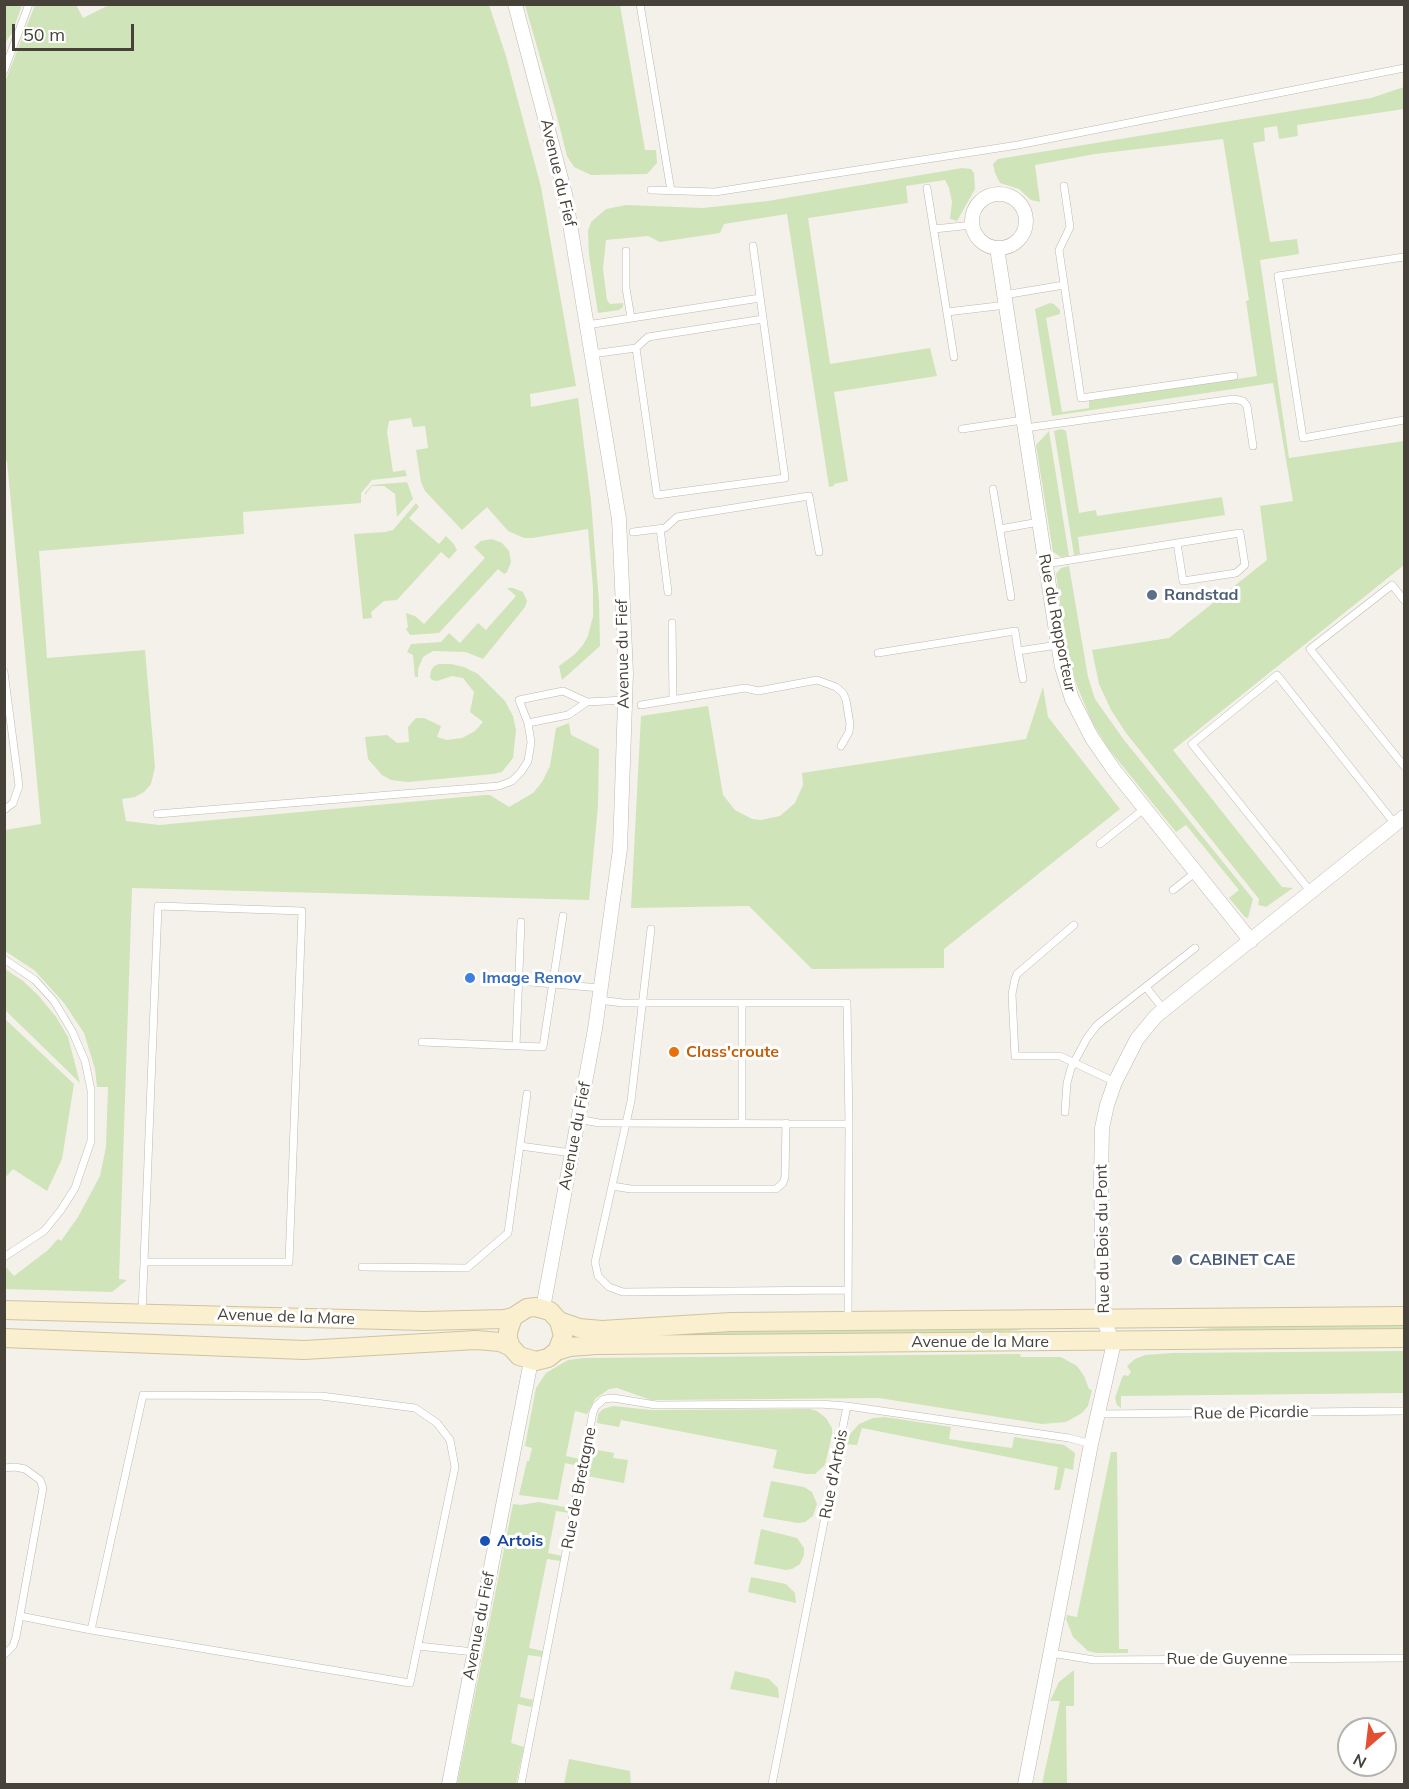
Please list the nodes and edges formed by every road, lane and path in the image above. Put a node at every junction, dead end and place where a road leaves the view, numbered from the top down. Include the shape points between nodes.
1 (29, 4) edge
2 (515, 4) edge
3 (640, 4) edge
4 (1404, 68) edge
5 (4, 71) edge
6 (1064, 186) dead end
7 (927, 188) dead end
8 (651, 190) dead end
9 (671, 191) junction
10 (972, 225) junction
11 (934, 229) junction
12 (753, 246) dead end
13 (997, 248) junction
14 (626, 251) dead end
15 (1404, 257) edge
16 (1064, 285) junction
17 (760, 298) junction
18 (1005, 300) junction
19 (947, 312) junction
20 (631, 318) junction
21 (763, 320) junction
22 (587, 325) junction
23 (636, 348) junction
24 (592, 354) junction
25 (954, 357) dead end
26 (1234, 376) dead end
27 (1404, 420) edge
28 (1024, 424) junction
29 (962, 429) dead end
30 (1253, 446) dead end
31 (993, 489) dead end
32 (1039, 522) junction
33 (660, 528) junction
34 (1000, 530) junction
35 (633, 532) dead end
36 (1177, 543) junction
37 (819, 552) dead end
38 (1046, 564) junction
39 (668, 592) dead end
40 (1011, 597) dead end
41 (1404, 600) edge
42 (672, 622) dead end
43 (1058, 645) junction
44 (1018, 651) junction
45 (878, 653) dead end
46 (4, 672) edge
47 (1023, 679) dead end
48 (625, 700) junction
49 (673, 700) junction
50 (587, 702) junction
51 (641, 705) dead end
52 (528, 723) junction
53 (841, 746) dead end
54 (1404, 766) edge
55 (1145, 808) junction
56 (4, 810) edge
57 (158, 814) dead end
58 (1400, 820) edge
59 (1100, 844) dead end
60 (1196, 872) junction
61 (1173, 890) dead end
62 (1311, 892) junction
63 (563, 916) dead end
64 (521, 922) dead end
65 (1074, 925) dead end
66 (651, 929) dead end
67 (1251, 941) junction
68 (1195, 948) dead end
69 (4, 959) edge
70 (519, 981) junction
71 (553, 984) junction
72 (1146, 987) junction
73 (600, 994) junction
74 (642, 1003) junction
75 (742, 1003) junction
76 (1164, 1010) junction
77 (422, 1042) dead end
78 (516, 1046) junction
79 (1074, 1061) junction
80 (1115, 1082) junction
81 (527, 1094) dead end
82 (1065, 1112) dead end
83 (578, 1119) junction
84 (627, 1123) junction
85 (742, 1123) junction
86 (786, 1124) junction
87 (849, 1124) junction
88 (520, 1146) junction
89 (572, 1153) junction
90 (612, 1186) junction
91 (4, 1257) edge
92 (144, 1262) junction
93 (362, 1267) dead end
94 (848, 1290) junction
95 (543, 1308) junction
96 (4, 1310) edge
97 (142, 1313) junction
98 (1404, 1316) edge
99 (513, 1317) junction
100 (1102, 1319) junction
101 (559, 1321) junction
102 (848, 1321) junction
103 (4, 1338) edge
104 (1404, 1338) edge
105 (1112, 1340) junction
106 (511, 1347) junction
107 (557, 1351) junction
108 (531, 1361) junction
109 (848, 1406) junction
110 (1404, 1411) edge
111 (1098, 1414) junction
112 (1091, 1444) junction
113 (4, 1468) edge
114 (20, 1617) junction
115 (91, 1630) junction
116 (418, 1646) junction
117 (474, 1652) junction
118 (1050, 1653) junction
119 (4, 1655) edge
120 (1404, 1658) edge
121 (449, 1785) edge
122 (521, 1785) edge
123 (772, 1785) edge
124 (1024, 1785) edge

1 - 5 lane
2 - 22 street, Avenue du Fief via 565,194
3 - 9 lane
4 - 9 lane via 1018,145 715,192
6 - 16 lane via 1070,227 1059,250
7 - 11 lane
8 - 9 lane
10 - 11 lane
10 - 13 street via 984,244
10 - 13 street via 975,208 987,197 1005,195 1019,204 1025,220 1021,236 1009,246
11 - 19 lane
12 - 17 lane
13 - 18 street, Rue du Rapporteur
14 - 20 lane
15 - 27 lane via 1278,276 1302,438
16 - 18 lane
16 - 26 lane via 1081,398
17 - 20 lane
17 - 21 lane
18 - 19 lane
18 - 28 street, Rue du Rapporteur
19 - 25 lane
20 - 22 lane
21 - 23 lane via 648,337
21 - 23 lane via 785,478 657,495
22 - 24 street, Avenue du Fief
23 - 24 lane
24 - 48 street, Avenue du Fief via 619,519
28 - 29 lane
28 - 30 lane via 1234,399 1247,406
28 - 32 street, Rue du Rapporteur
31 - 34 lane
32 - 34 lane
32 - 38 street, Rue du Rapporteur
33 - 35 lane
33 - 37 lane via 677,517 809,496
33 - 39 lane
34 - 40 lane
36 - 36 lane via 1240,533 1245,566 1236,573 1184,581
36 - 38 lane
38 - 43 street, Rue du Rapporteur
41 - 54 lane via 1392,585 1310,650
42 - 49 lane
43 - 44 lane
43 - 55 street, Rue du Rapporteur via 1080,718
44 - 45 lane via 1015,631
44 - 47 lane
46 - 56 lane via 19,786 13,803
48 - 50 lane
48 - 73 street, Avenue du Fief via 620,849
49 - 51 lane
49 - 53 lane via 745,688 759,691 817,680 828,682 846,700 850,724
50 - 52 lane via 568,715
50 - 52 lane via 563,691 519,700
52 - 57 lane via 528,761 512,781 499,786
55 - 59 lane
55 - 60 street, Rue du Rapporteur
58 - 62 street, Rue du Bois du Pont
58 - 62 lane via 1277,675 1192,744
60 - 61 lane
60 - 67 street, Rue du Rapporteur
62 - 67 street, Rue du Bois du Pont
63 - 71 lane
64 - 70 lane
65 - 79 lane via 1017,974 1012,994 1015,1056 1060,1056
66 - 74 lane
67 - 76 street, Rue du Bois du Pont
68 - 72 lane
69 - 91 lane via 35,980 54,1001 72,1030 92,1090 91,1141 75,1188 44,1231
70 - 71 lane
70 - 78 lane
71 - 73 lane
71 - 78 lane via 543,1047
72 - 76 lane
72 - 79 lane via 1097,1025
73 - 74 lane
73 - 83 street, Avenue du Fief
74 - 75 lane
74 - 84 lane
75 - 85 lane
75 - 87 lane via 847,1003
76 - 80 street, Rue du Bois du Pont via 1137,1039
77 - 78 lane
79 - 80 lane
79 - 82 lane via 1067,1083
80 - 100 street, Rue du Bois du Pont via 1102,1128
81 - 88 lane
83 - 84 lane
83 - 89 street, Avenue du Fief
84 - 85 lane
84 - 90 lane
85 - 86 lane
86 - 87 lane
86 - 90 lane via 785,1176 776,1189 631,1190
87 - 94 lane
88 - 89 lane
88 - 93 lane via 508,1233 467,1269
89 - 95 street, Avenue du Fief
90 - 94 lane via 595,1262 598,1276 615,1291
92 - 92 lane via 158,906 302,910 290,1262
92 - 97 lane
94 - 102 lane
95 - 99 street, Avenue de la Mare via 527,1308
95 - 101 street, Avenue de la Mare
96 - 97 street, Avenue de la Mare
97 - 99 street, Avenue de la Mare via 424,1321
98 - 100 street, Avenue de la Mare
99 - 106 street via 508,1332
100 - 102 street, Avenue de la Mare
100 - 105 street, Rue du Bois du Pont
101 - 102 street, Avenue de la Mare via 602,1330 731,1322
101 - 107 street via 562,1336
103 - 106 street, Avenue de la Mare via 304,1350 476,1340
104 - 105 street, Avenue de la Mare
105 - 107 street, Avenue de la Mare via 597,1345
105 - 111 street
106 - 108 street
107 - 108 street, Avenue de la Mare via 548,1358
108 - 117 street, Avenue du Fief
109 - 112 lane, Rue d'Artois
109 - 122 lane, Rue de Bretagne via 656,1405 613,1398 596,1406
109 - 123 lane, Rue d'Artois
110 - 111 lane, Rue de Picardie
111 - 112 street
112 - 118 street
113 - 114 lane via 15,1467 33,1474 43,1488
114 - 115 lane
114 - 119 lane via 13,1646
115 - 116 lane via 410,1683
115 - 116 lane via 143,1395 321,1396 415,1408 437,1423 450,1440 455,1467
116 - 117 lane
117 - 121 street, Avenue du Fief
118 - 120 lane, Rue de Guyenne via 1094,1660
118 - 124 street

